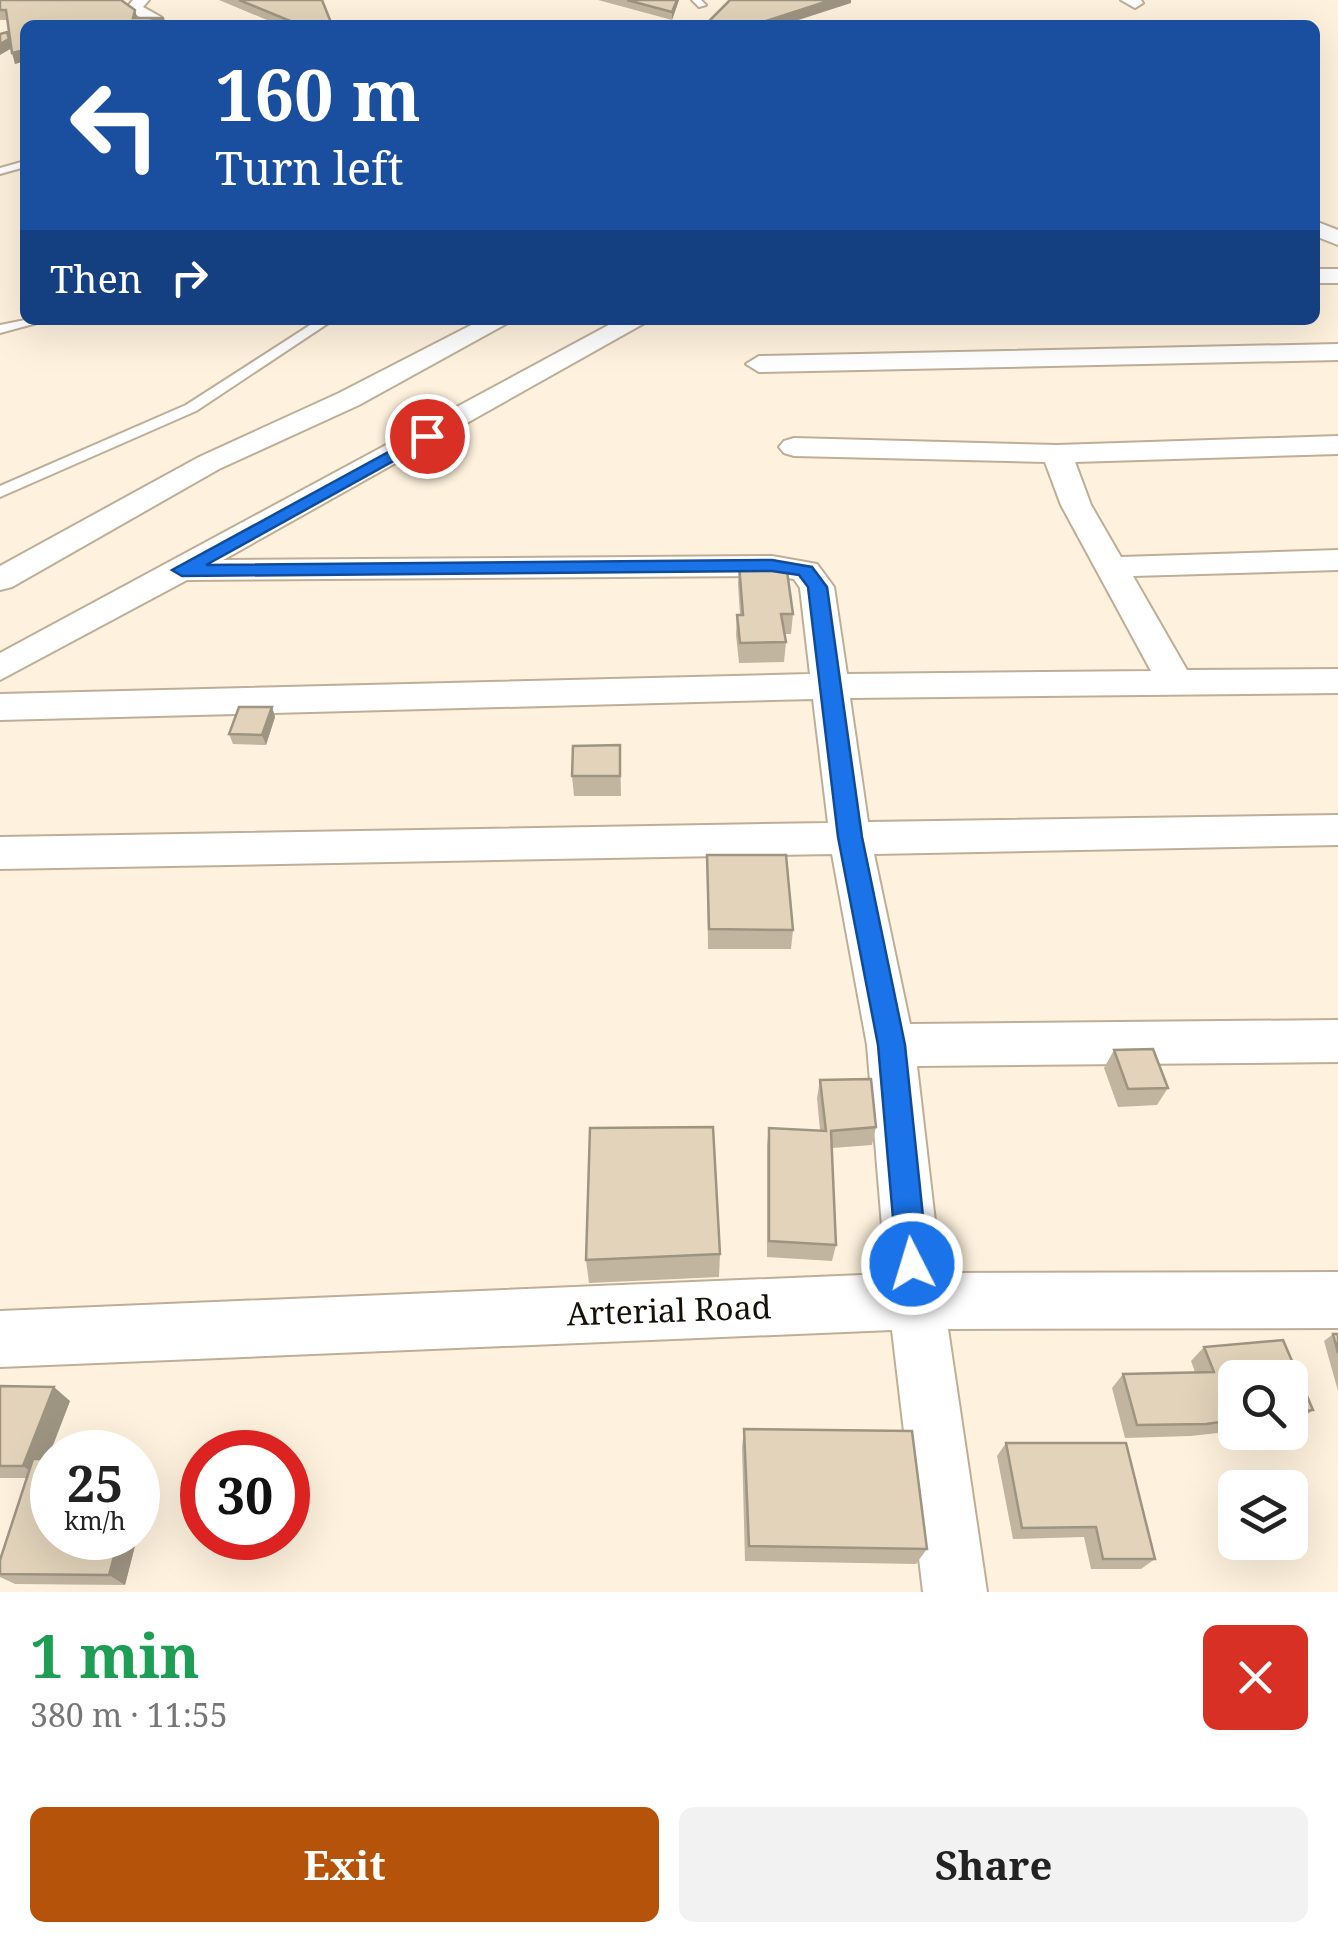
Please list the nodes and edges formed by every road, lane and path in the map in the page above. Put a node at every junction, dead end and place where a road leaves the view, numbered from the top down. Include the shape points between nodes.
1 (140, 0) edge
2 (155, 20) edge
3 (319, 325) edge
4 (490, 325) edge
5 (628, 325) edge
6 (1338, 352) edge
7 (759, 364) dead end
8 (1338, 446) edge
9 (794, 447) dead end
10 (1057, 454) junction
11 (0, 492) edge
12 (1338, 560) edge
13 (1112, 566) junction
14 (182, 570) junction
15 (0, 580) edge
16 (0, 668) edge
17 (1338, 681) edge
18 (1176, 683) junction
19 (828, 686) junction
20 (0, 707) edge
21 (1338, 830) edge
22 (850, 837) junction
23 (0, 853) edge
24 (1338, 1041) edge
25 (891, 1045) junction
26 (1338, 1300) edge
27 (916, 1301) junction
28 (0, 1339) edge
29 (955, 1592) edge

1 - 2 street via 134,8
3 - 11 lane via 191,408
4 - 15 street via 210,463
5 - 14 street
6 - 7 street
8 - 10 street
9 - 10 street
10 - 13 street
12 - 13 street
13 - 18 street
14 - 16 street
14 - 19 street via 806,571 817,587
17 - 18 street
18 - 19 street
19 - 20 street
19 - 22 street
21 - 22 street
22 - 23 street
22 - 25 street
24 - 25 street
25 - 27 street
26 - 27 street, Arterial Road
27 - 28 street, Arterial Road
27 - 29 street

